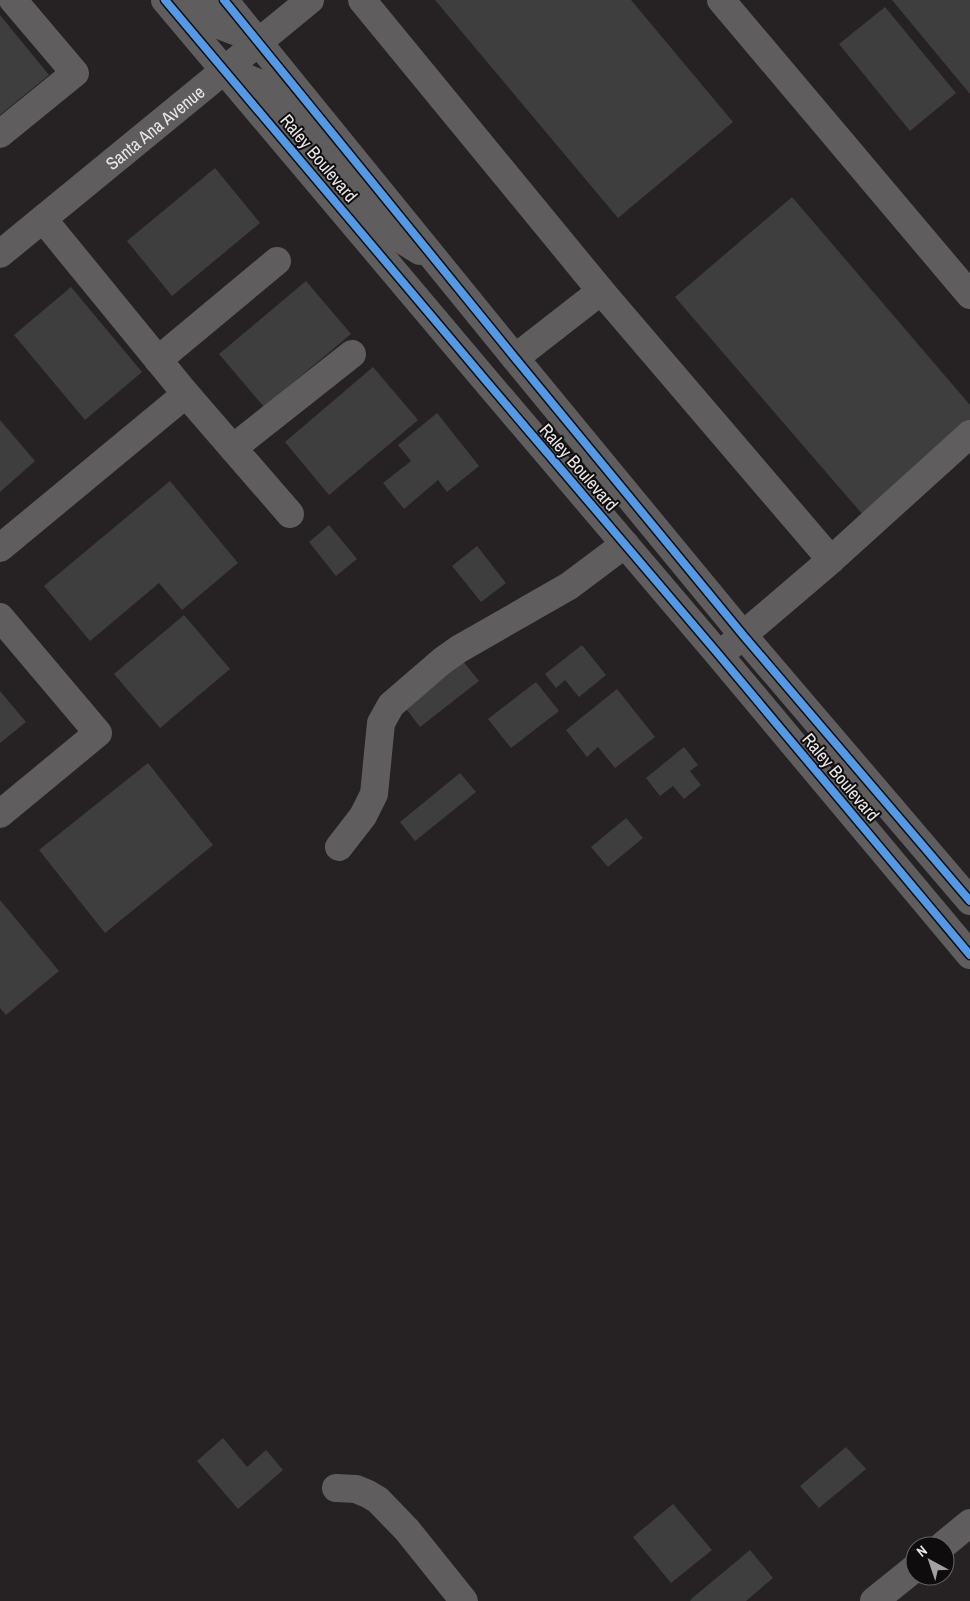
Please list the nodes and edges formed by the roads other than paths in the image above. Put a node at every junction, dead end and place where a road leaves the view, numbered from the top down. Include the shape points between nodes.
1 (13, 0) edge
2 (165, 0) edge
3 (191, 0) edge
4 (224, 0) edge
5 (310, 0) edge
6 (362, 0) edge
7 (721, 0) edge
8 (259, 41) junction
9 (225, 70) junction
10 (0, 134) edge
11 (43, 219) junction
12 (0, 254) edge
13 (436, 260) junction
14 (277, 261) dead end
15 (601, 291) junction
16 (970, 295) edge
17 (352, 354) dead end
18 (515, 358) junction
19 (158, 360) junction
20 (186, 394) junction
21 (970, 434) edge
22 (233, 448) junction
23 (290, 514) dead end
24 (625, 544) junction
25 (0, 548) edge
26 (831, 560) junction
27 (0, 617) edge
28 (743, 635) junction
29 (719, 654) junction
30 (0, 814) edge
31 (339, 847) dead end
32 (970, 901) edge
33 (970, 955) edge
34 (336, 1488) dead end
35 (970, 1523) edge
36 (954, 1536) edge
37 (905, 1576) edge
38 (464, 1601) edge
39 (874, 1601) edge

1 - 10 street via 75,73
2 - 9 street, Raley Boulevard
3 - 8 street via 219,25
4 - 8 street, Raley Boulevard
5 - 8 street, Santa Ana Avenue
6 - 15 street
7 - 16 street
8 - 9 street, Santa Ana Avenue
8 - 13 street, Raley Boulevard
9 - 11 street, Santa Ana Avenue
9 - 13 street via 259,82 273,94 386,230
9 - 24 street, Raley Boulevard
11 - 12 street, Santa Ana Avenue
11 - 19 street
13 - 18 street, Raley Boulevard
14 - 19 street
15 - 18 street
15 - 26 street
17 - 22 street
18 - 28 street, Raley Boulevard
19 - 20 street
20 - 22 street
20 - 25 street
21 - 26 street
22 - 23 street
24 - 29 street, Raley Boulevard
24 - 31 street via 569,586 459,649 391,705 381,723 374,794 363,816
26 - 28 street
27 - 30 street via 98,733
28 - 29 street
28 - 32 street, Raley Boulevard
29 - 33 street, Raley Boulevard
34 - 38 street via 356,1489 378,1500 407,1530
35 - 36 street
37 - 39 street

